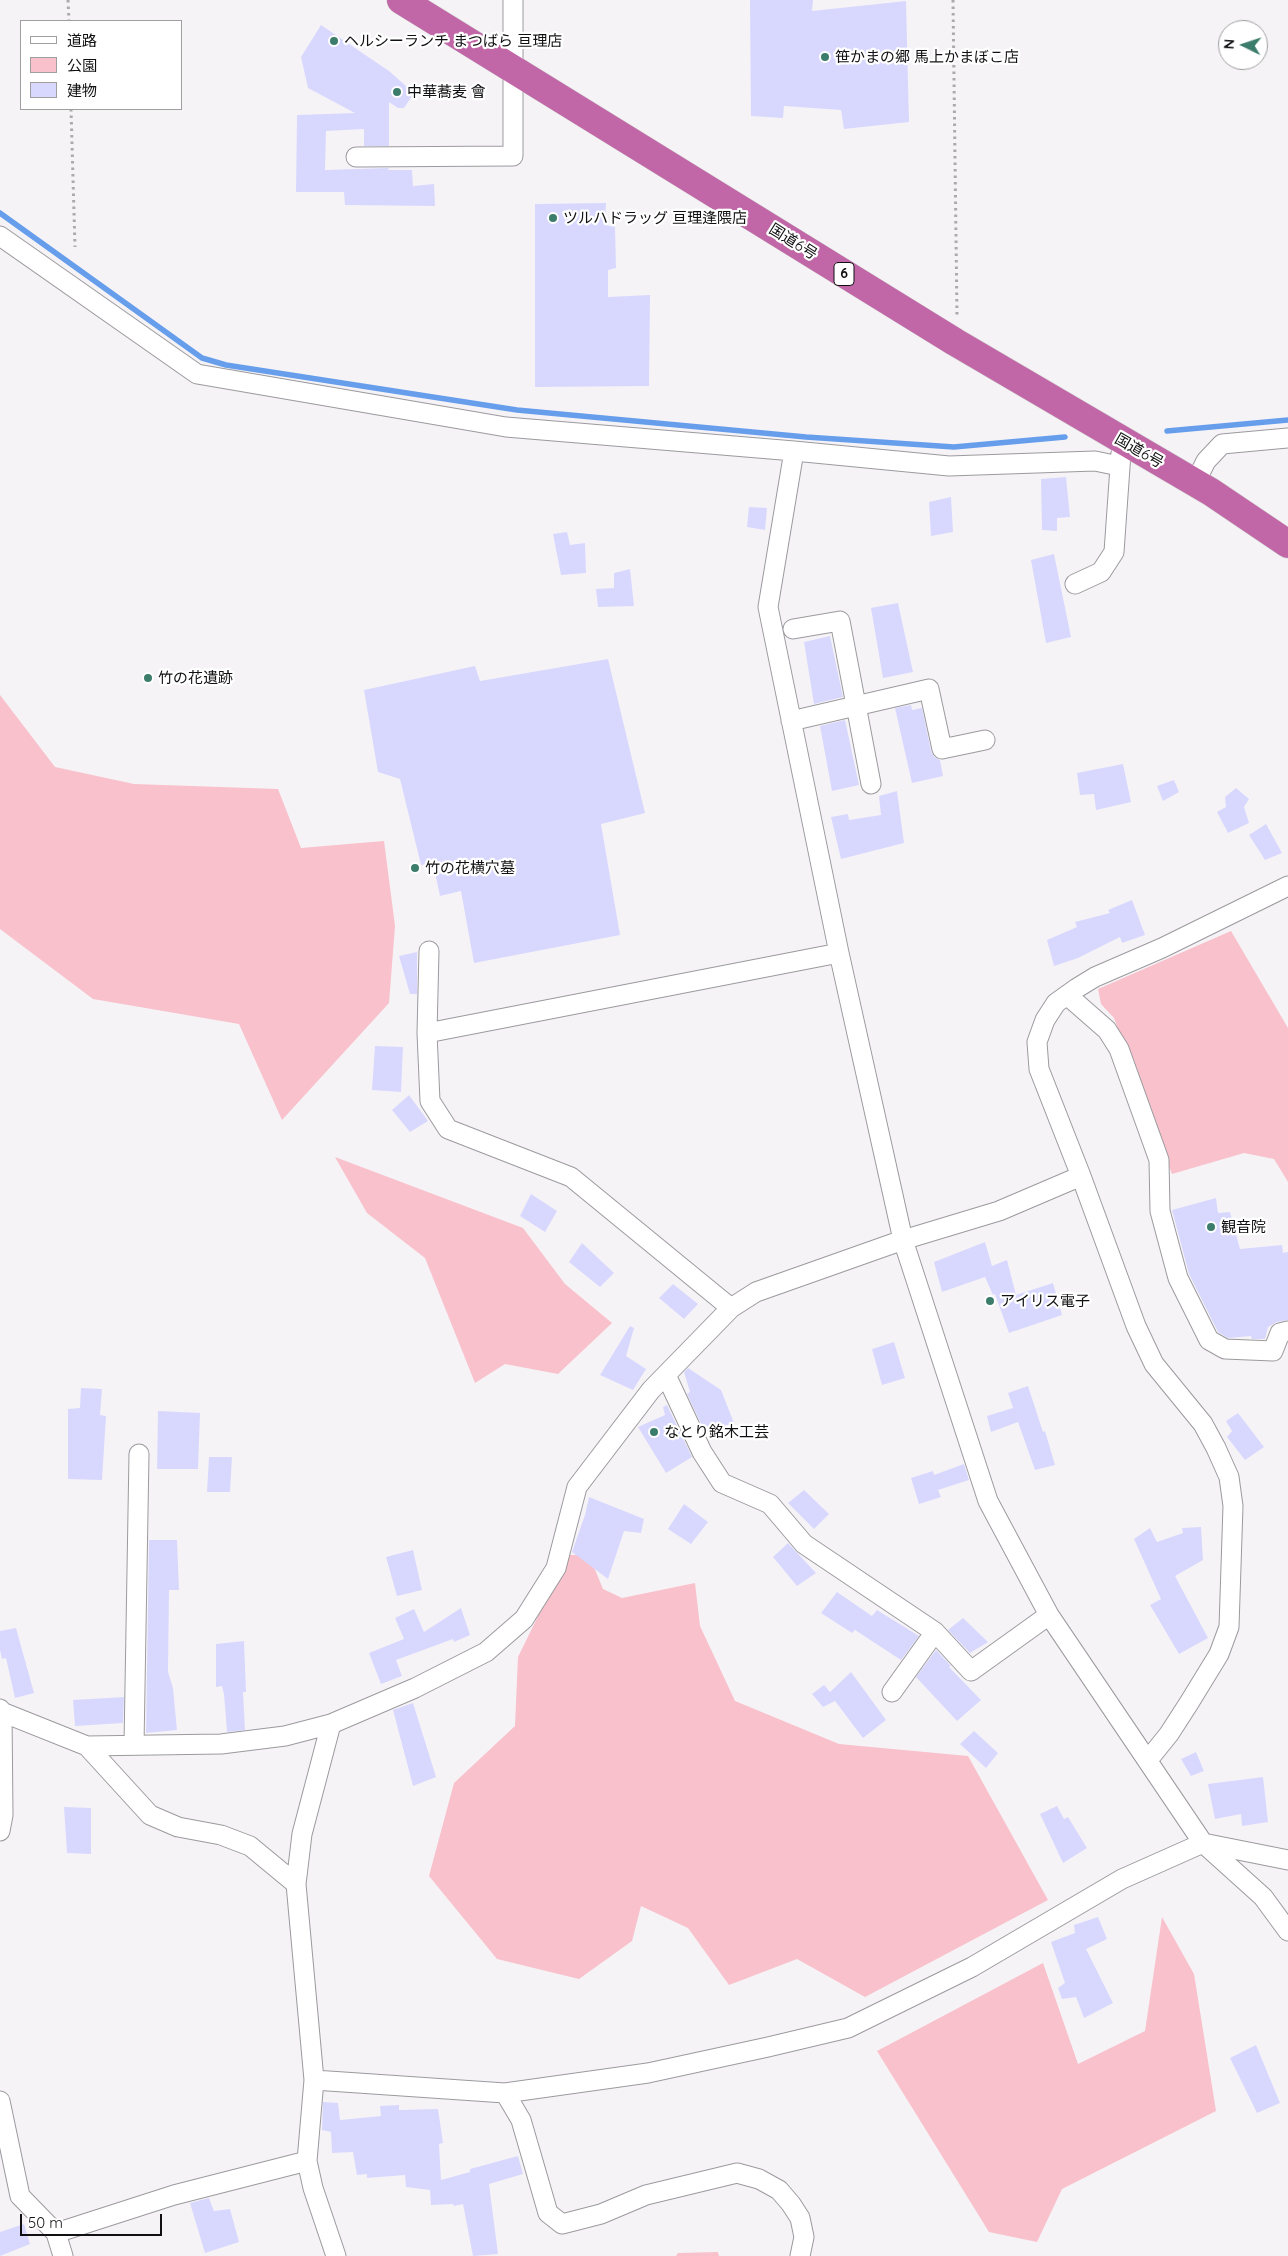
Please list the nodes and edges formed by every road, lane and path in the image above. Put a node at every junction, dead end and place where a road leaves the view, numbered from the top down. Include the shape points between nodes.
1 (68, 0) edge
2 (401, 0) edge
3 (513, 0) edge
4 (952, 0) edge
5 (69, 20) edge
6 (514, 70) junction
7 (71, 110) edge
8 (356, 157) dead end
9 (0, 236) edge
10 (74, 247) dead end
11 (955, 342) junction
12 (1288, 438) edge
13 (794, 451) junction
14 (1121, 454) junction
15 (1195, 483) junction
16 (1288, 544) edge
17 (1075, 584) dead end
18 (794, 629) dead end
19 (856, 706) junction
20 (792, 721) junction
21 (986, 740) dead end
22 (871, 784) dead end
23 (1288, 886) edge
24 (430, 951) dead end
25 (839, 952) junction
26 (1067, 995) junction
27 (427, 1033) junction
28 (1081, 1176) junction
29 (903, 1240) junction
30 (730, 1308) junction
31 (1288, 1331) edge
32 (666, 1375) junction
33 (140, 1454) dead end
34 (1049, 1615) junction
35 (935, 1632) junction
36 (892, 1692) dead end
37 (1, 1710) edge
38 (331, 1724) junction
39 (134, 1745) junction
40 (87, 1746) junction
41 (1148, 1760) junction
42 (0, 1831) edge
43 (1203, 1844) junction
44 (1288, 1860) edge
45 (296, 1884) junction
46 (1288, 1931) edge
47 (314, 2080) junction
48 (505, 2092) junction
49 (0, 2101) edge
50 (306, 2162) junction
51 (56, 2233) junction
52 (63, 2256) edge
53 (336, 2256) edge
54 (800, 2256) edge

1 - 5 path
2 - 6 highway, 国道6号 / 6
3 - 6 street
4 - 11 path
6 - 8 street via 513,156
6 - 11 highway, 国道6号 / 6
7 - 10 path
9 - 13 street via 197,374 506,427
11 - 14 highway, 国道6号 / 6
12 - 15 street via 1222,444 1206,461
13 - 14 street via 949,466 1096,461
13 - 20 street via 768,607
14 - 15 highway, 国道6号 / 6
14 - 17 street via 1114,552 1101,572
15 - 16 highway, 国道6号 / 6
18 - 19 street via 840,621
19 - 20 street
19 - 21 street via 929,688 942,748
19 - 22 street
20 - 25 street
23 - 26 street via 1096,977
24 - 27 street
25 - 27 street
25 - 29 street
26 - 28 street via 1056,1002 1036,1042 1039,1069
26 - 31 street via 1107,1030 1119,1049 1159,1160 1160,1211 1178,1278 1209,1340 1225,1349 1272,1351 1280,1333
27 - 30 street via 430,1101 448,1129 571,1176
28 - 29 street via 999,1212
28 - 41 street via 1136,1326 1154,1364 1203,1424 1216,1448 1229,1477 1233,1506 1229,1627 1219,1654 1169,1734
29 - 30 street via 756,1292
29 - 34 street via 988,1501
30 - 32 street
32 - 35 street via 702,1452 722,1483 770,1504 804,1544
32 - 38 street via 651,1390 578,1487 556,1568 524,1618 486,1652 415,1688
33 - 39 street
34 - 35 street via 971,1671
34 - 41 street
35 - 36 street
37 - 40 street
37 - 42 street via 3,1815
38 - 39 street via 285,1736 222,1744
38 - 45 street via 302,1834
39 - 40 street
40 - 45 street via 150,1815 178,1827 221,1835 250,1846
41 - 43 street
43 - 44 street
43 - 46 street via 1263,1897
43 - 48 street via 1122,1879 972,1967 848,2028 648,2073
45 - 47 street
47 - 48 street
47 - 50 street
48 - 54 street via 522,2120 548,2213 562,2224 601,2214 646,2196 736,2173 759,2179 779,2190 791,2204 800,2218 804,2236
49 - 51 street via 20,2196
50 - 51 street via 174,2194
50 - 53 street
51 - 52 street

